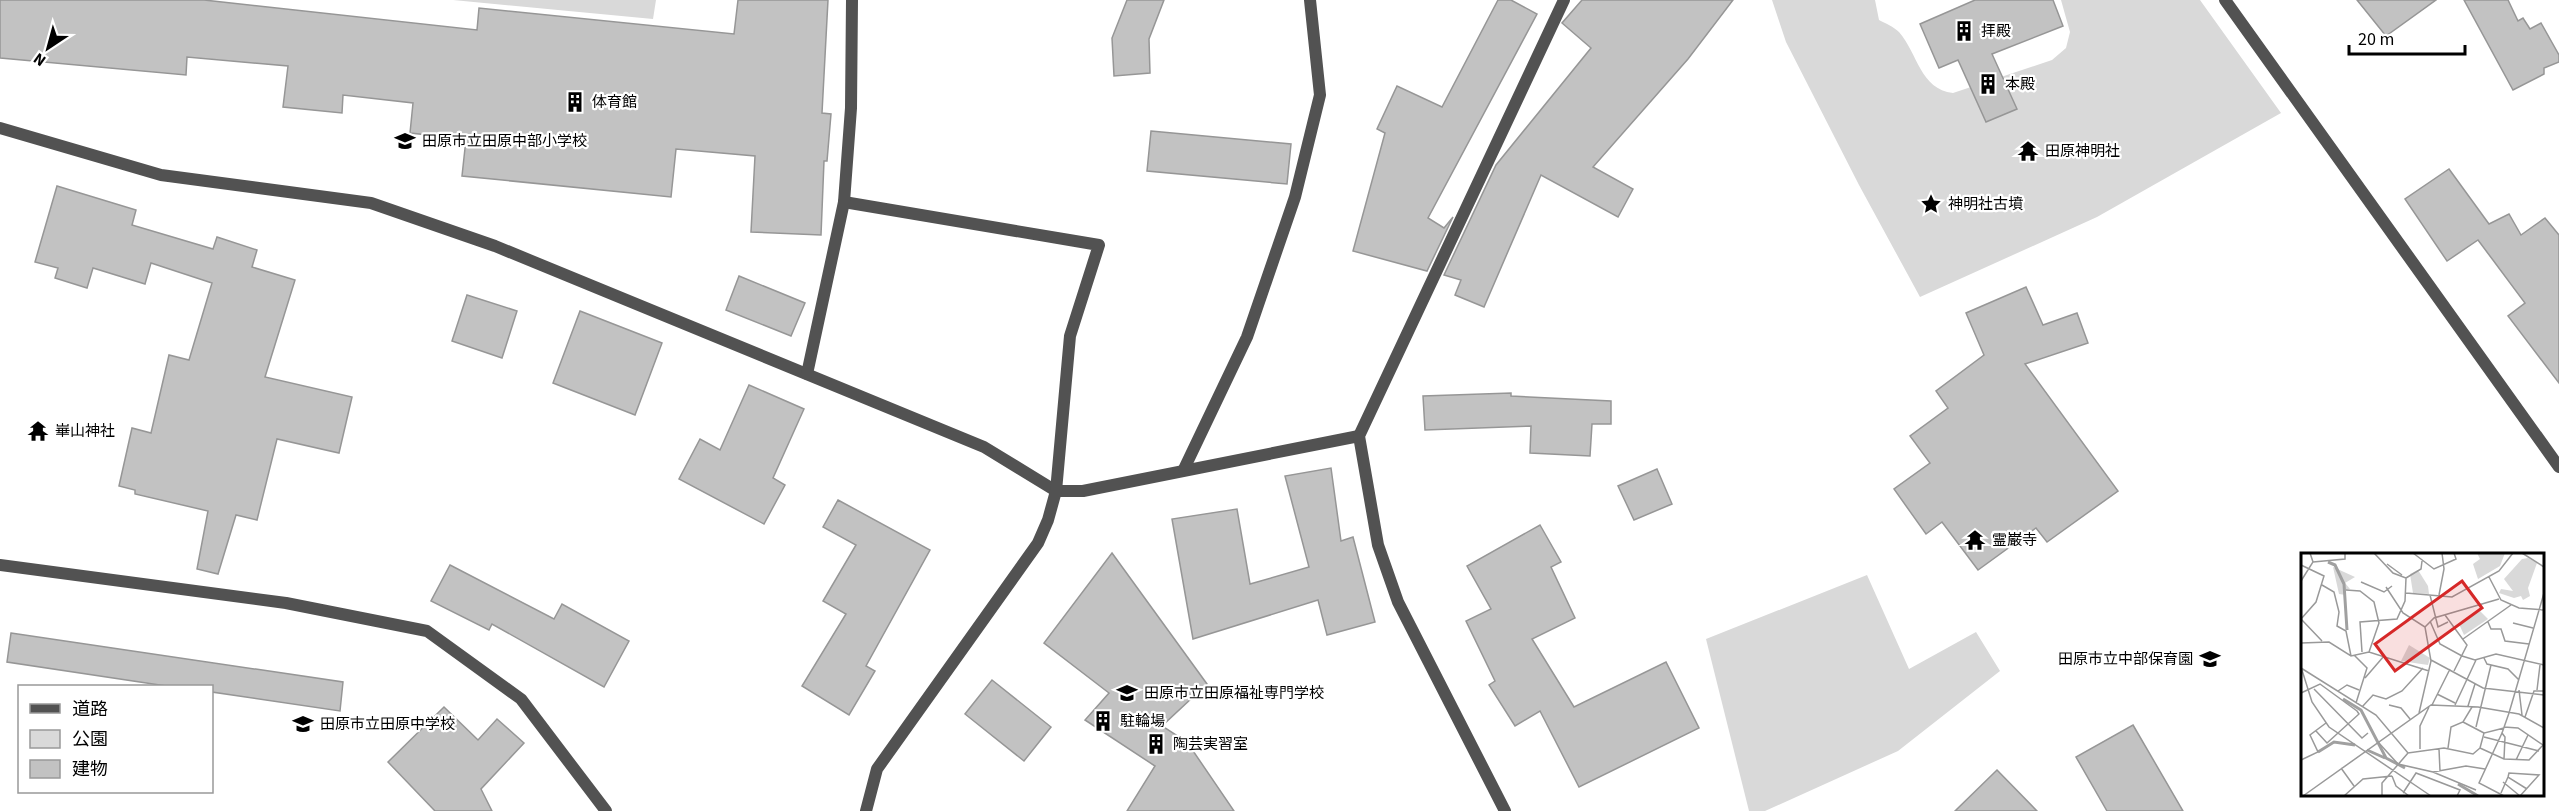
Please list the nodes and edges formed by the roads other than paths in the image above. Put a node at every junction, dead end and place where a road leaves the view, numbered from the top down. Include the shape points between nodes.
1 (852, 0) edge
2 (1310, 0) edge
3 (1564, 0) edge
4 (2225, 0) edge
5 (0, 128) edge
6 (844, 202) junction
7 (807, 374) junction
8 (1359, 436) junction
9 (2556, 459) edge
10 (1184, 469) junction
11 (1056, 490) junction
12 (0, 565) edge
13 (606, 811) edge
14 (866, 811) edge
15 (1505, 811) edge

1 - 6 street via 851,108
2 - 10 street via 1320,95 1295,197 1247,337
3 - 8 street
4 - 9 street
5 - 7 street via 161,175 371,203 495,246
6 - 7 street
6 - 11 street via 1099,245 1070,336
7 - 11 street via 984,447
8 - 10 street
8 - 15 street via 1378,545 1398,602
10 - 11 street via 1083,491
11 - 14 street via 1038,543 877,769
12 - 13 street via 286,603 427,631 521,699

